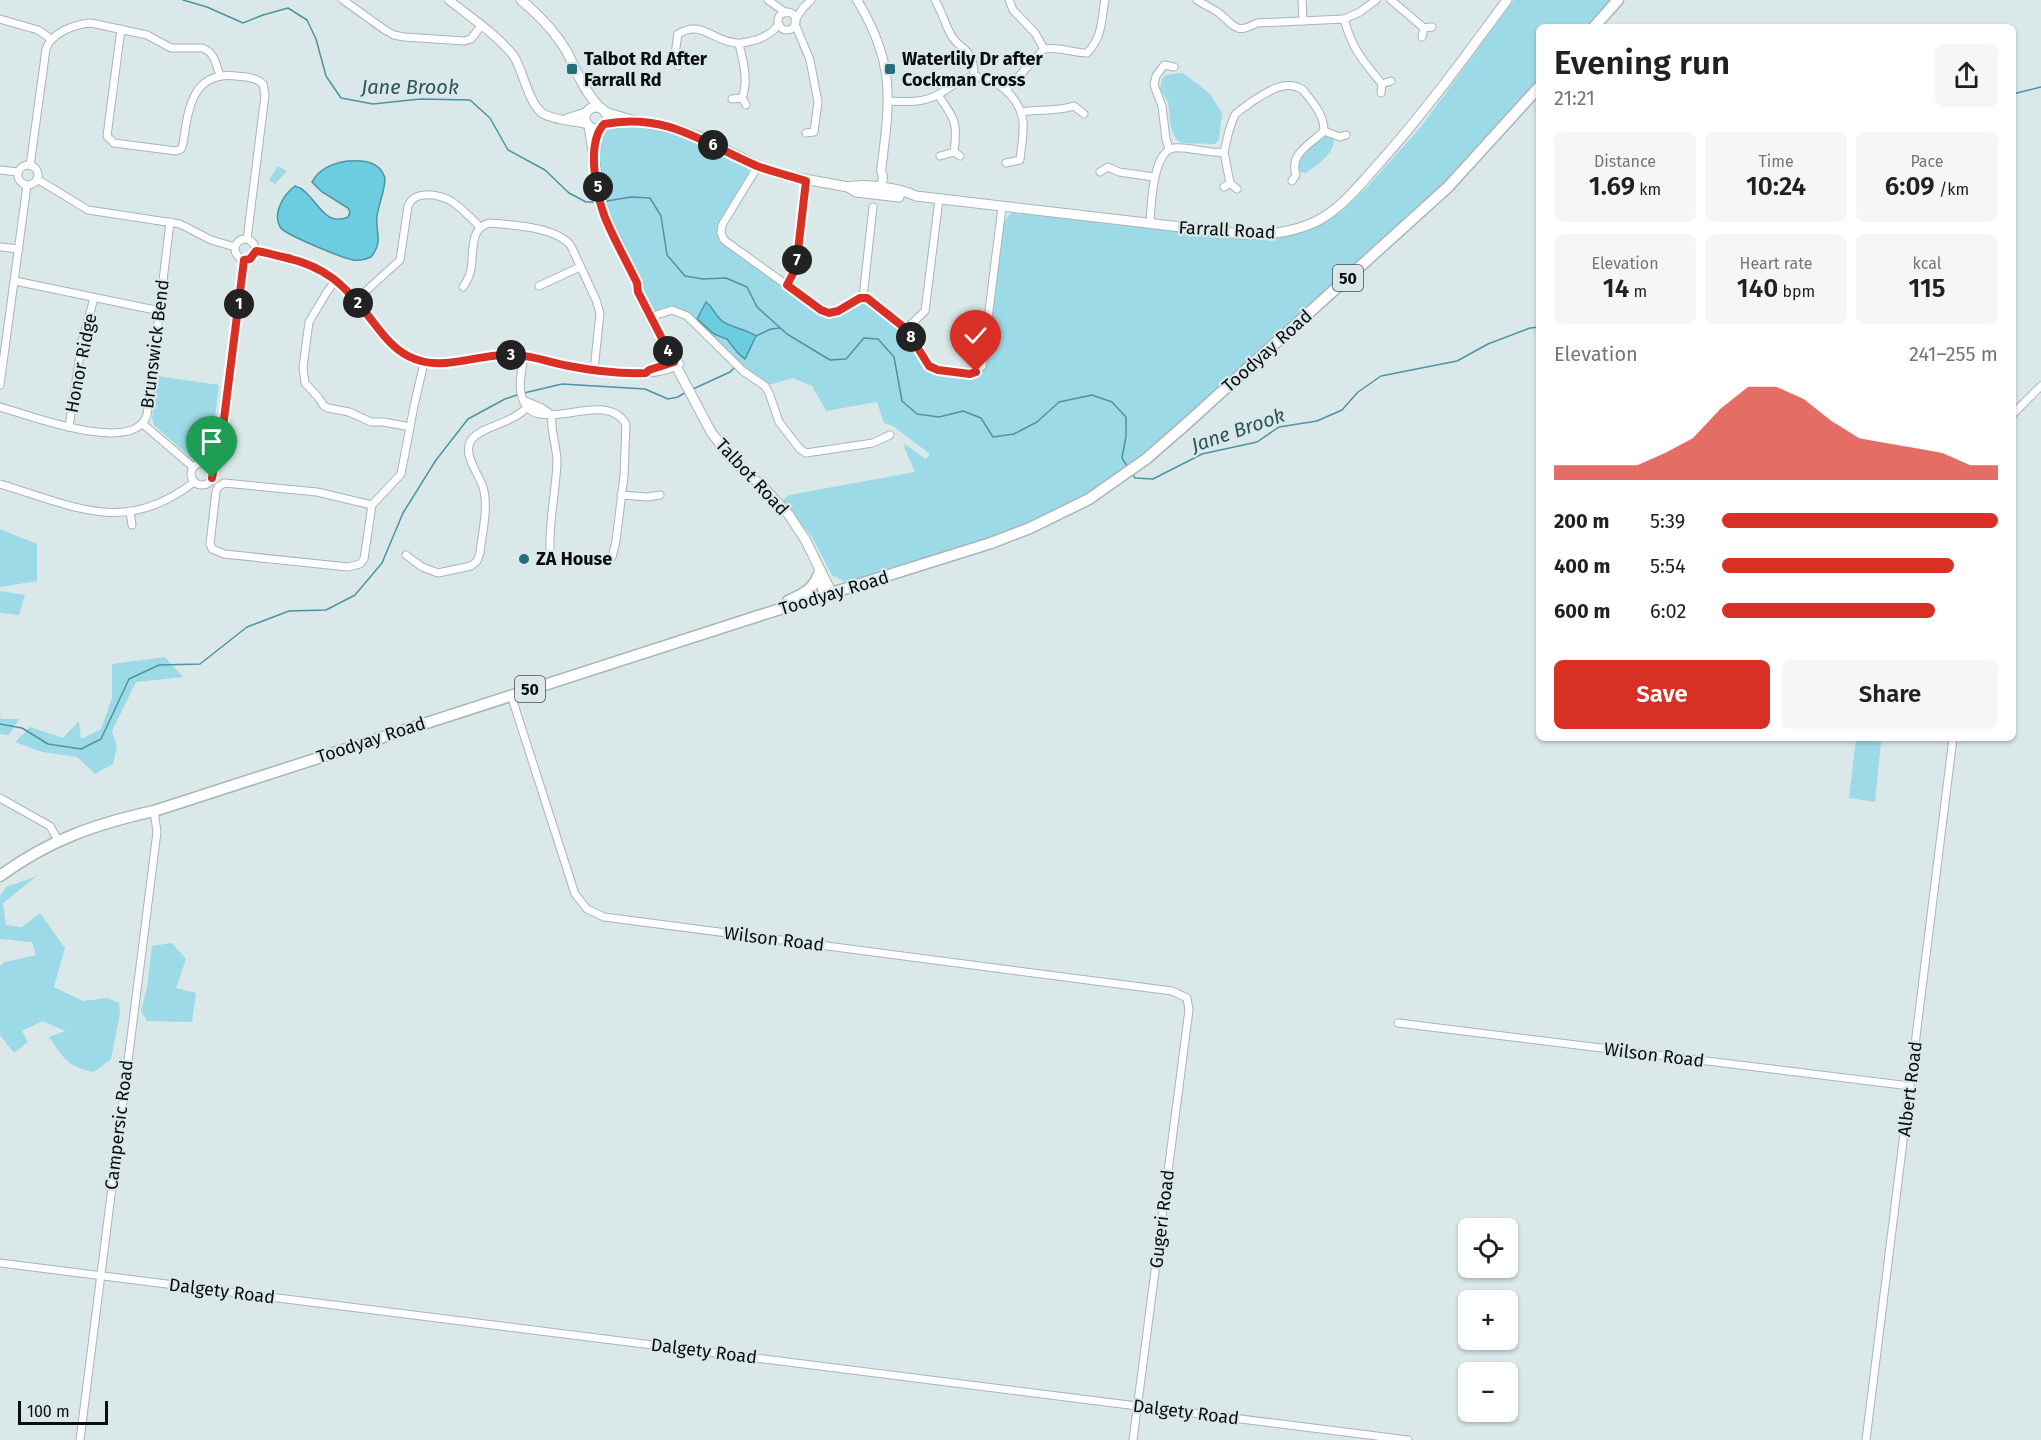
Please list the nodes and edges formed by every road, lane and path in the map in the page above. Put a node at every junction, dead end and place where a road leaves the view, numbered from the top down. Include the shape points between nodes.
1 (343, 0) edge
2 (448, 0) edge
3 (521, 0) edge
4 (768, 0) edge
5 (811, 0) edge
6 (857, 0) edge
7 (935, 0) edge
8 (1009, 0) edge
9 (1106, 0) edge
10 (1197, 0) edge
11 (1302, 0) edge
12 (1376, 0) edge
13 (1391, 0) edge
14 (1503, 1) edge
15 (1618, 1) edge
16 (0, 19) edge
17 (1344, 19) junction
18 (1303, 21) junction
19 (786, 22) junction
20 (1597, 24) edge
21 (480, 26) junction
22 (121, 29) junction
23 (1422, 37) dead end
24 (51, 39) junction
25 (739, 44) junction
26 (1044, 49) junction
27 (675, 54) junction
28 (667, 58) dead end
29 (678, 66) dead end
30 (1174, 67) dead end
31 (220, 76) junction
32 (974, 76) junction
33 (1391, 81) dead end
34 (1382, 84) junction
35 (584, 88) junction
36 (1006, 90) junction
37 (1536, 90) edge
38 (1381, 93) dead end
39 (938, 95) junction
40 (742, 98) junction
41 (732, 99) dead end
42 (889, 101) junction
43 (746, 105) dead end
44 (588, 110) junction
45 (602, 110) junction
46 (1021, 112) junction
47 (1084, 114) dead end
48 (565, 119) junction
49 (632, 120) junction
50 (588, 125) junction
51 (603, 125) junction
52 (1324, 131) junction
53 (814, 132) junction
54 (806, 133) dead end
55 (819, 139) dead end
56 (1341, 139) dead end
57 (1169, 149) junction
58 (1224, 152) junction
59 (593, 156) junction
60 (940, 156) dead end
61 (1020, 160) junction
62 (1006, 163) dead end
63 (1028, 164) dead end
64 (30, 166) junction
65 (758, 166) junction
66 (0, 170) edge
67 (18, 172) junction
68 (1100, 172) dead end
69 (1154, 177) junction
70 (1297, 178) dead end
71 (37, 179) junction
72 (806, 181) junction
73 (27, 185) junction
74 (1237, 189) dead end
75 (877, 191) junction
76 (939, 199) junction
77 (873, 207) dead end
78 (1002, 207) junction
79 (170, 222) junction
80 (1150, 224) junction
81 (480, 226) junction
82 (247, 239) junction
83 (0, 247) edge
84 (235, 247) junction
85 (19, 249) junction
86 (256, 251) junction
87 (244, 260) junction
88 (580, 267) junction
89 (336, 280) junction
90 (15, 281) junction
91 (787, 285) junction
92 (539, 286) dead end
93 (463, 287) dead end
94 (863, 297) junction
95 (94, 298) junction
96 (356, 300) junction
97 (160, 311) junction
98 (653, 316) junction
99 (906, 329) junction
100 (525, 356) junction
101 (424, 363) junction
102 (677, 363) junction
103 (594, 370) junction
104 (0, 385) edge
105 (2041, 386) edge
106 (526, 403) junction
107 (0, 407) edge
108 (2016, 411) edge
109 (552, 415) junction
110 (143, 424) junction
111 (69, 427) junction
112 (410, 427) junction
113 (890, 435) dead end
114 (208, 465) junction
115 (193, 467) junction
116 (194, 482) junction
117 (0, 484) edge
118 (621, 495) junction
119 (660, 495) dead end
120 (372, 505) junction
121 (130, 512) junction
122 (132, 525) dead end
123 (550, 549) dead end
124 (406, 555) dead end
125 (612, 557) dead end
126 (819, 572) junction
127 (828, 595) junction
128 (758, 616) junction
129 (511, 695) junction
130 (1953, 741) edge
131 (0, 798) edge
132 (154, 811) junction
133 (58, 840) junction
134 (0, 876) edge
135 (1187, 998) joint
136 (1398, 1023) dead end
137 (1910, 1086) junction
138 (0, 1263) edge
139 (100, 1276) junction
140 (1138, 1406) junction
141 (80, 1440) edge
142 (1133, 1440) edge
143 (1408, 1440) edge
144 (1866, 1440) edge

1 - 21 street via 385,30 404,37 468,40
2 - 21 street
3 - 35 main road via 556,36
4 - 19 street
5 - 19 street
6 - 42 street via 882,51
7 - 32 street via 953,38 970,55
8 - 26 street
9 - 26 street via 1099,37 1088,53
10 - 18 street via 1217,11 1234,28 1244,30 1257,23
11 - 18 street
12 - 17 street
13 - 23 street via 1427,27
14 - 80 main road, Farrall Road via 1401,140 1334,210 1305,226 1263,235
15 - 20 main road
16 - 24 street via 38,30
17 - 18 street
17 - 34 street via 1356,52
19 - 25 street via 760,38
19 - 53 street via 800,33 810,60 818,102
21 - 48 street via 514,56 540,112
22 - 24 street via 86,23
22 - 31 street via 152,36 175,49 207,49
22 - 31 street via 107,136 114,143 176,151 181,148 191,100 200,87
24 - 64 street via 46,49
25 - 27 street via 699,28 689,28 678,34
25 - 40 street via 745,72
26 - 36 street
27 - 28 street
27 - 29 street
30 - 57 street via 1163,61 1154,85
31 - 82 street via 252,78 262,84 265,95
32 - 36 street via 987,78
32 - 39 street
33 - 34 street
34 - 38 street
35 - 44 main road
35 - 45 main road
36 - 46 street
37 - 127 main road, Toodyay Road / 50 via 1448,187 1122,477 1089,499 1030,528
39 - 42 street via 924,100
39 - 60 street via 957,130 957,154
40 - 41 street
40 - 43 street
42 - 75 street
44 - 45 main road
44 - 48 street
44 - 50 main road
45 - 49 main road, Farrall Road
45 - 51 main road via 606,118
46 - 47 street via 1053,111 1075,102
46 - 61 street
48 - 50 street
49 - 51 main road, Farrall Road
49 - 65 main road, Farrall Road via 700,137
50 - 51 main road
50 - 59 main road, Talbot Road
51 - 59 main road, Talbot Road
52 - 56 street
52 - 58 street via 1322,115 1303,90 1281,87 1237,112
52 - 70 street via 1299,152 1294,162
53 - 54 street
53 - 55 street
57 - 58 street
57 - 69 street
58 - 74 street via 1227,185
59 - 98 main road, Talbot Road via 611,231
61 - 62 street
61 - 63 street
64 - 67 street
64 - 71 street via 37,171
65 - 72 main road, Farrall Road
65 - 91 street via 721,233 724,240
66 - 67 street
67 - 73 street via 20,181
68 - 69 street via 1108,167
69 - 80 street
71 - 73 street
71 - 79 street via 88,210
72 - 75 main road, Farrall Road via 848,187 856,192
72 - 91 street via 796,268
73 - 85 street
75 - 76 main road, Farrall Road
76 - 78 main road, Farrall Road
76 - 99 street via 926,311
77 - 94 street
78 - 80 main road, Farrall Road
78 - 99 street via 981,368 970,374 932,368
79 - 84 street
79 - 97 street, Brunswick Bend
81 - 88 street via 490,223 531,228 560,236 571,246
81 - 93 street
81 - 96 street via 448,200 421,195 412,198 400,260
82 - 84 street
82 - 86 street via 255,244
83 - 85 street
84 - 87 street via 238,257
85 - 90 street
86 - 87 street
86 - 89 street via 307,263
87 - 114 street via 223,427
88 - 92 street
88 - 103 street via 600,313
89 - 96 street
89 - 112 street via 309,322 303,367 305,383 328,408 371,422
90 - 95 street
90 - 104 street
91 - 94 street via 829,313
94 - 99 street
95 - 97 street
95 - 111 street, Honor Ridge via 82,342
96 - 101 street via 389,342
97 - 110 street, Brunswick Bend
98 - 102 main road, Talbot Road
98 - 113 street via 672,310 682,313 767,390 777,418 806,453 873,443
100 - 101 street
100 - 103 street
100 - 106 street via 520,388
101 - 112 street
102 - 103 street via 646,373
102 - 126 main road, Talbot Road via 711,432 789,515
105 - 108 street
106 - 109 street via 539,415
106 - 124 street via 516,417 476,435 468,446 485,500 477,561 471,566 438,573
107 - 111 street, Brunswick Bend
109 - 118 street via 602,410 624,421 628,429
109 - 123 street via 557,465
110 - 111 street, Brunswick Bend via 135,430 102,433
110 - 115 street
112 - 120 street via 401,474
114 - 115 street
114 - 116 street via 213,473 210,482
115 - 116 street
116 - 121 street via 170,499
117 - 121 street via 93,511
118 - 119 street
118 - 125 street
120 - 120 street via 310,491 224,483 216,492 210,544 224,554 355,566 364,559
121 - 122 street
126 - 127 main road, Talbot Road
126 - 128 main road via 816,582 804,594
127 - 128 main road, Toodyay Road / 50
128 - 129 main road, Toodyay Road / 50
129 - 132 main road, Toodyay Road / 50
129 - 135 street, Wilson Road via 575,894 587,909 604,917 1172,991
130 - 137 street, Albert Road
131 - 133 street via 50,826
132 - 133 main road, Toodyay Road / 50
132 - 139 street, Campersic Road via 157,832
133 - 134 main road, Toodyay Road / 50
135 - 140 street, Gugeri Road via 1189,1010
136 - 137 street, Wilson Road
137 - 144 street, Albert Road
138 - 139 street, Dalgety Road
139 - 140 street, Dalgety Road
139 - 141 street, Campersic Road
140 - 142 street, Gugeri Road
140 - 143 street, Dalgety Road

